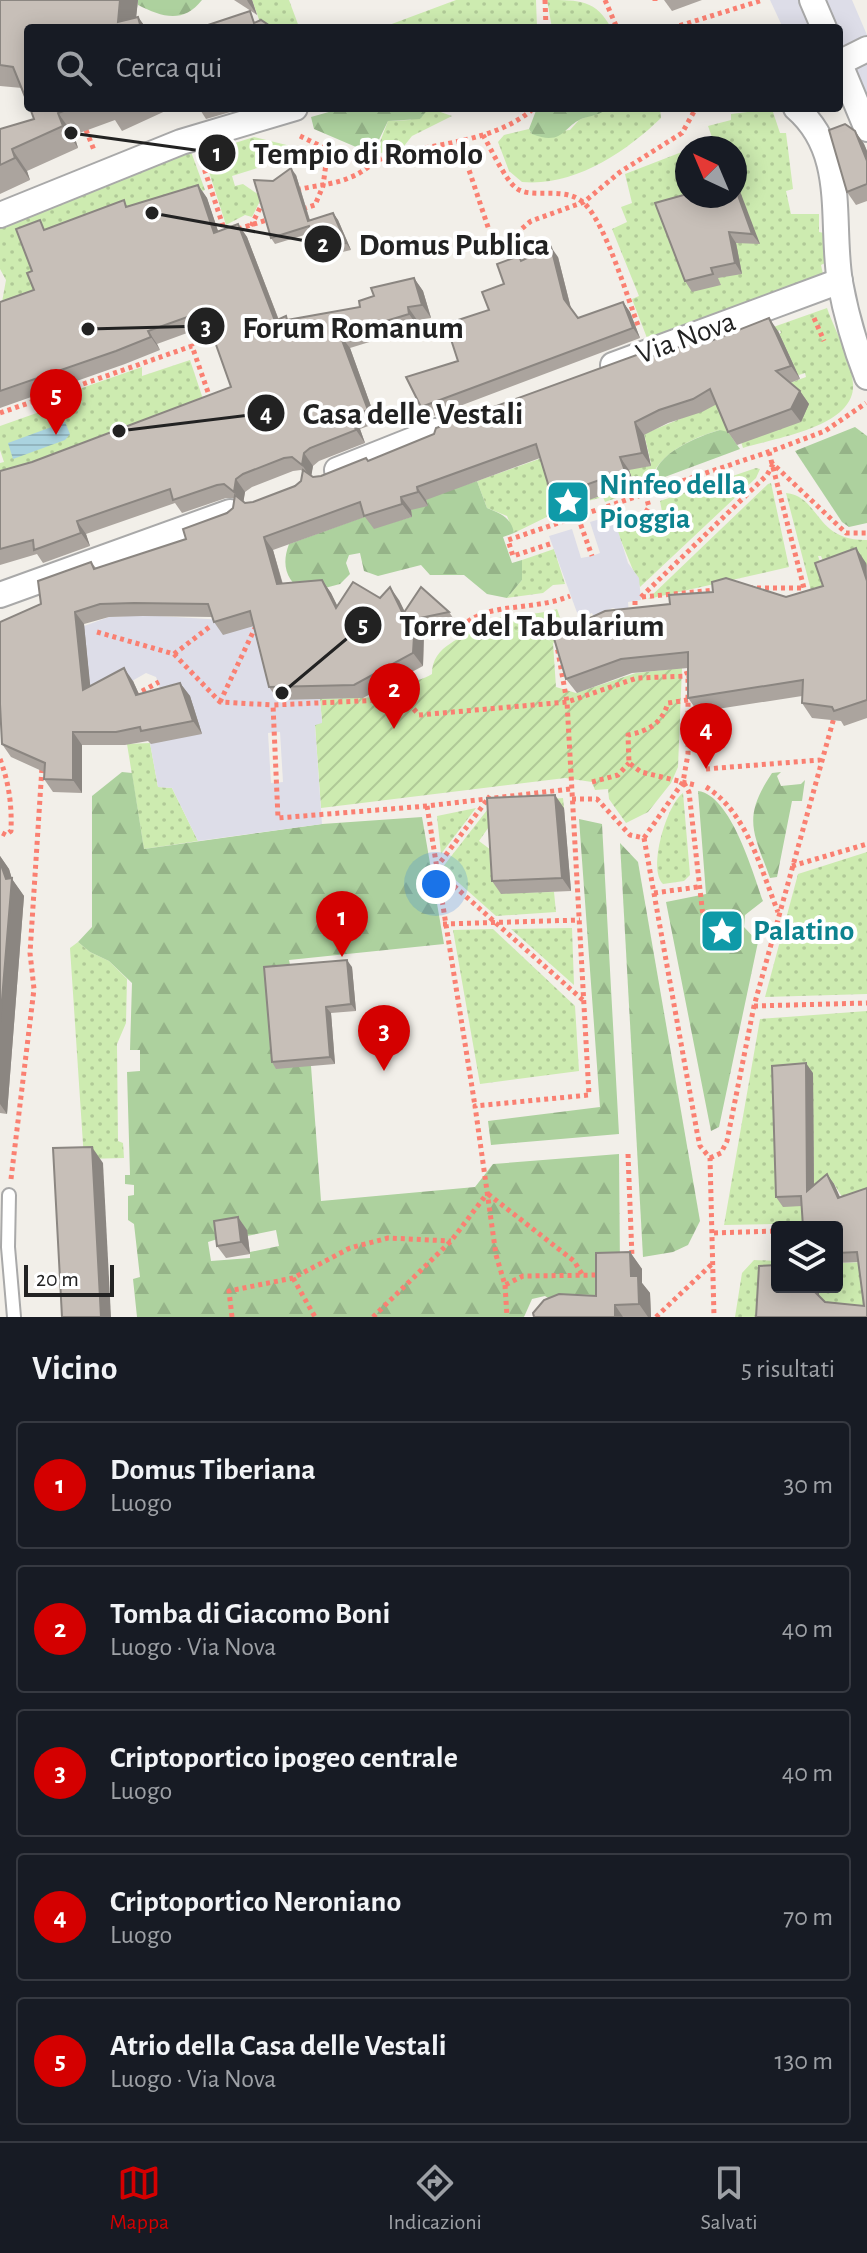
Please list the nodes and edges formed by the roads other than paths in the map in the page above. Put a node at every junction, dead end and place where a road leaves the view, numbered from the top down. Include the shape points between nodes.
1 (812, 0) edge
2 (822, 24) edge
3 (867, 49) edge
4 (843, 67) edge
5 (843, 76) edge
6 (281, 112) edge
7 (799, 112) edge
8 (865, 124) edge
9 (0, 215) edge
10 (840, 281) junction
11 (593, 372) edge
12 (867, 377) edge
13 (444, 427) edge
14 (325, 475) edge
15 (239, 508) edge
16 (0, 595) edge
17 (9, 1195) road end
18 (14, 1317) edge

1 - 2 street
3 - 4 street
5 - 8 street
6 - 9 street via 194,139
7 - 10 street via 824,141 837,178
10 - 11 street, Via Nova
10 - 12 street
13 - 14 street
15 - 16 street
17 - 18 lane

